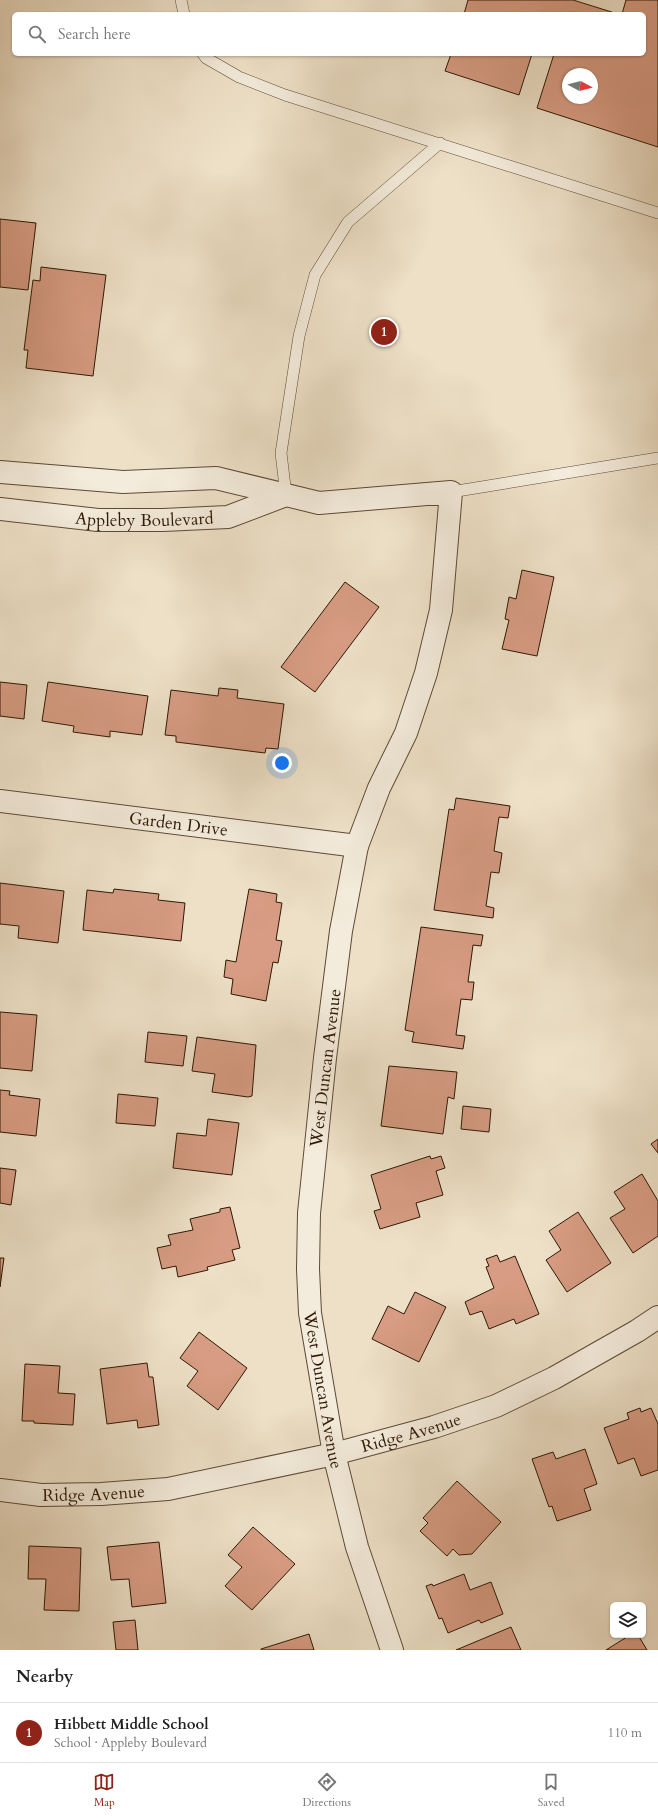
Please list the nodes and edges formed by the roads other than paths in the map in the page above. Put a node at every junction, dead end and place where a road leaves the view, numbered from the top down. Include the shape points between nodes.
1 (182, 0) edge
2 (184, 12) edge
3 (204, 56) edge
4 (440, 143) junction
5 (658, 213) edge
6 (658, 458) edge
7 (0, 472) edge
8 (451, 492) junction
9 (286, 496) junction
10 (0, 509) edge
11 (0, 801) edge
12 (357, 846) junction
13 (658, 1317) edge
14 (334, 1454) junction
15 (0, 1490) edge
16 (392, 1650) edge

1 - 2 lane
3 - 4 lane via 239,77 285,95
4 - 5 lane
4 - 9 lane via 348,222 315,275 299,336 281,453
6 - 8 lane
7 - 9 street, Appleby Boulevard via 123,482 216,478
8 - 9 street, Appleby Boulevard via 319,504
8 - 12 street, West Duncan Avenue via 441,610 426,673 406,733 379,788
9 - 10 street, Appleby Boulevard via 228,517 170,520 98,520
11 - 12 street, Garden Drive
12 - 14 street, West Duncan Avenue via 339,946 309,1213 310,1313
13 - 14 street, Ridge Avenue via 554,1378 496,1406 434,1427
14 - 15 street, Ridge Avenue via 168,1489 41,1495
14 - 16 street, West Duncan Avenue via 357,1547

